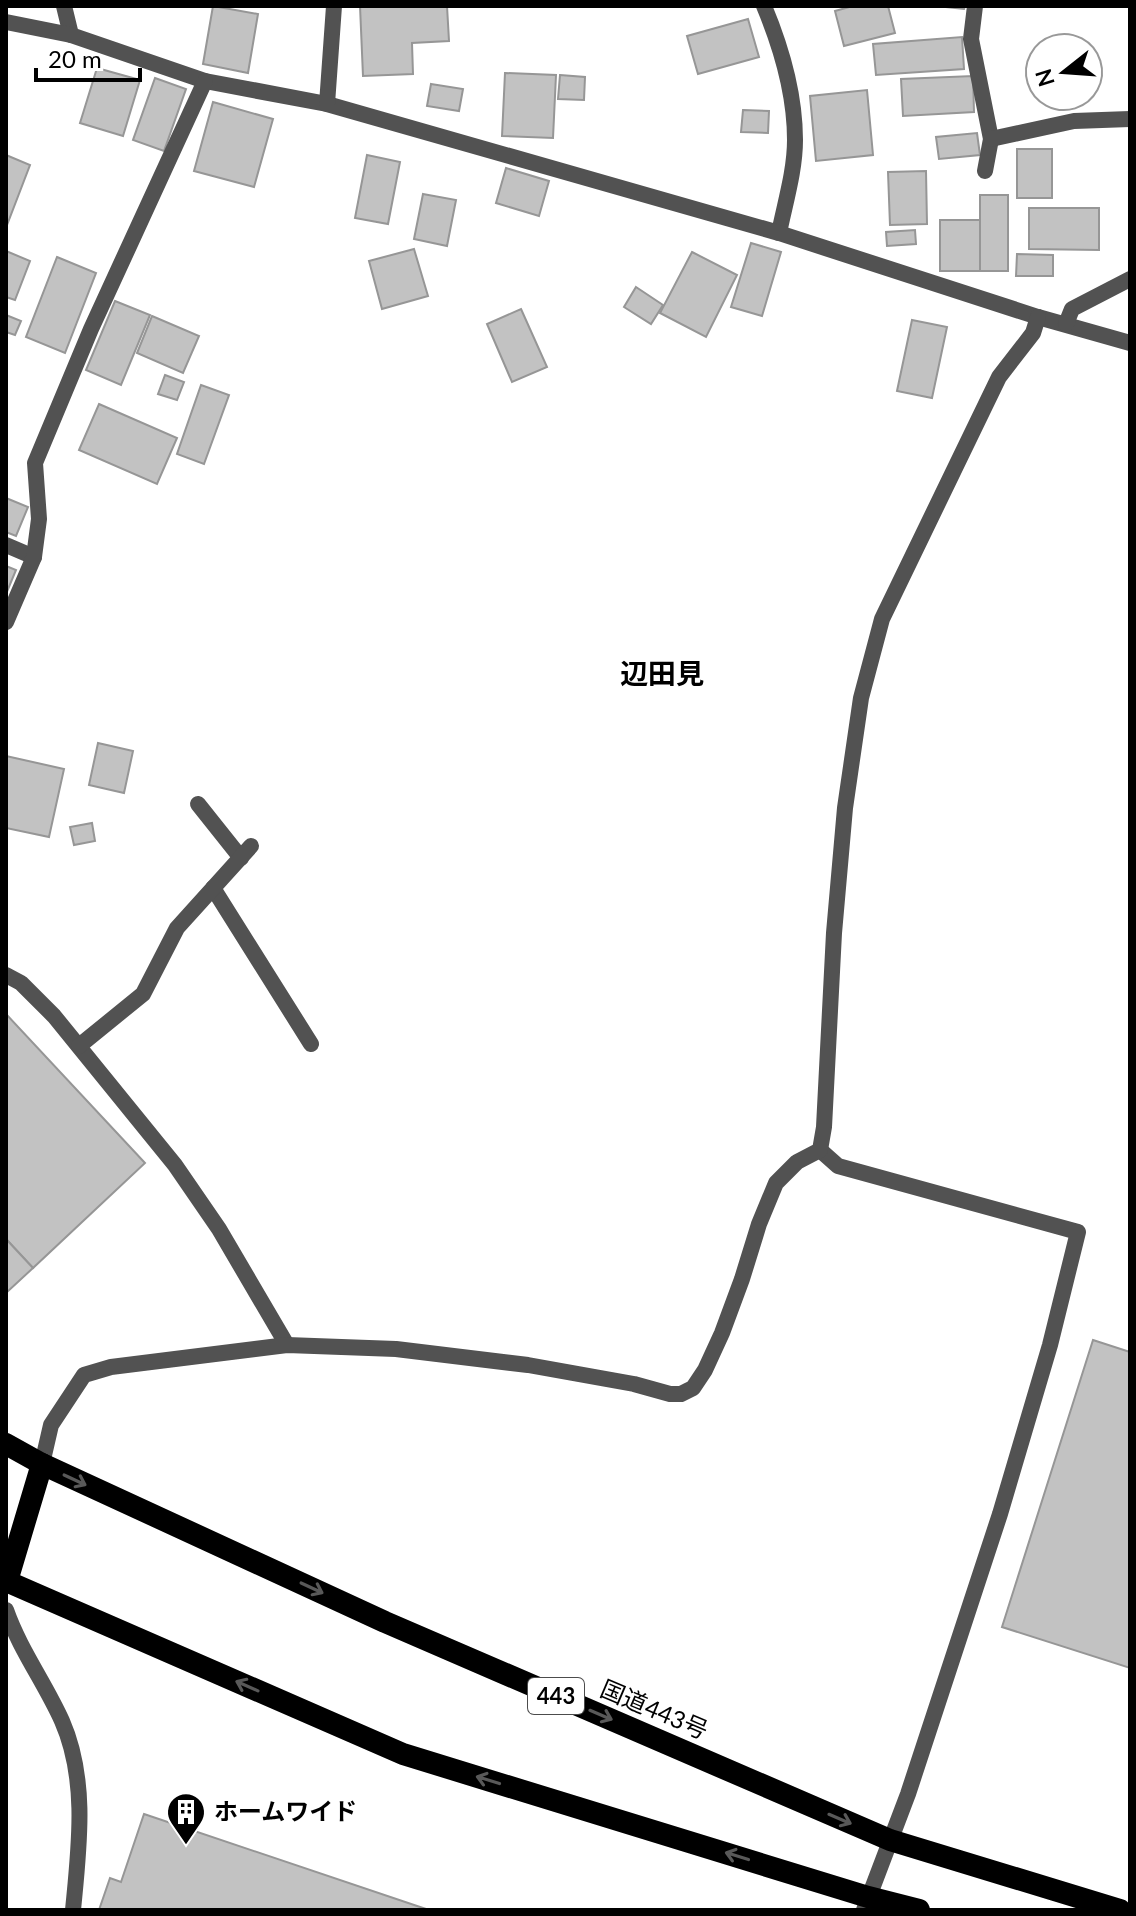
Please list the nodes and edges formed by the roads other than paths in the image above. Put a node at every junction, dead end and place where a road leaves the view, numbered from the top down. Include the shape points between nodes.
1 (64, 6) edge
2 (334, 6) edge
3 (764, 6) edge
4 (975, 6) edge
5 (6, 22) edge
6 (71, 35) junction
7 (205, 81) junction
8 (327, 104) junction
9 (1130, 119) edge
10 (991, 139) junction
11 (985, 171) dead end
12 (779, 233) junction
13 (1130, 279) edge
14 (1038, 317) junction
15 (1066, 324) junction
16 (1130, 343) edge
17 (6, 545) edge
18 (34, 557) junction
19 (6, 622) edge
20 (198, 804) dead end
21 (213, 888) junction
22 (6, 975) edge
23 (311, 1044) dead end
24 (79, 1046) junction
25 (820, 1150) junction
26 (287, 1345) junction
27 (6, 1444) edge
28 (42, 1464) junction
29 (6, 1583) edge
30 (6, 1610) edge
31 (890, 1840) junction
32 (866, 1903) edge
33 (73, 1910) edge
34 (919, 1910) edge
35 (1120, 1910) edge

1 - 6 street
2 - 8 street
3 - 12 street via 793,97 795,142
4 - 10 street via 971,39
5 - 6 street
6 - 7 street
7 - 8 street
7 - 18 street via 35,463 39,519
8 - 12 street
9 - 10 street via 1074,121
10 - 11 street
12 - 14 street
13 - 15 street via 1072,309
14 - 15 street
14 - 25 street via 1033,333 999,377 882,619 861,698 845,808
15 - 16 street
17 - 18 street
18 - 19 street
20 - 21 street via 246,852
21 - 23 street
21 - 24 street via 177,928 143,994
22 - 24 street via 21,983
24 - 26 street via 175,1165
25 - 26 street via 797,1162 776,1183 710,1358 693,1388 681,1394 528,1365 396,1349
25 - 31 street via 838,1166 1078,1232 1000,1514
26 - 28 street via 84,1375 51,1425
27 - 28 highway, 国道443号 / 443
28 - 29 highway
28 -> 31 highway, 国道443号 / 443 via 385,1622
32 -> 29 highway via 403,1754
30 - 33 street via 63,1724 77,1772 80,1834
31 - 32 street
31 - 35 highway, 国道443号 / 443
32 - 34 highway

